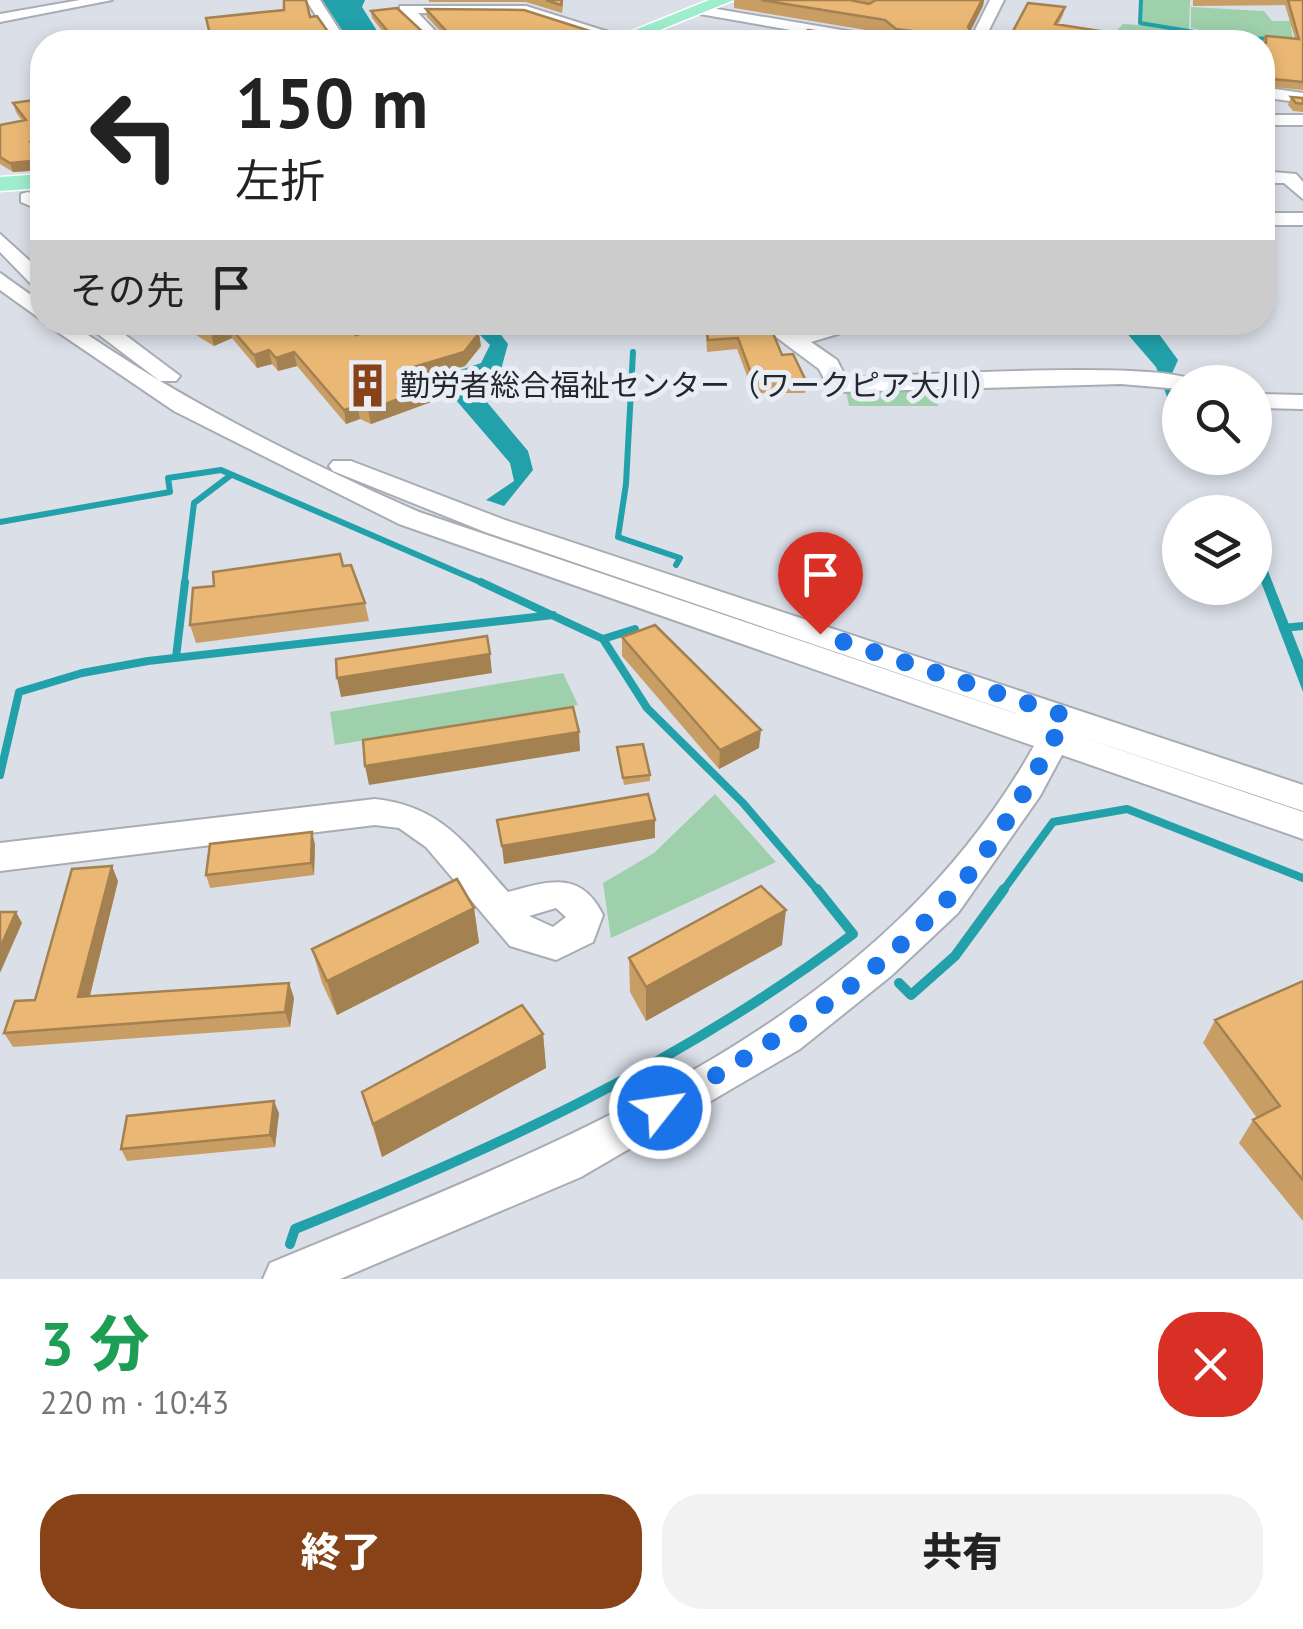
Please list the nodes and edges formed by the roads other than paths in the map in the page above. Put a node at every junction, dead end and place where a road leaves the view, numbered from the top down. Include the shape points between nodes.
1 (105, 0) edge
2 (313, 0) edge
3 (725, 0) edge
4 (998, 0) edge
5 (699, 10) junction
6 (0, 18) edge
7 (332, 30) edge
8 (426, 30) edge
9 (586, 30) edge
10 (647, 30) edge
11 (818, 30) edge
12 (982, 30) edge
13 (1275, 94) edge
14 (1303, 98) edge
15 (1275, 120) edge
16 (1303, 120) edge
17 (1275, 177) edge
18 (0, 184) edge
19 (1303, 192) edge
20 (30, 193) edge
21 (1275, 219) edge
22 (1303, 219) edge
23 (0, 240) edge
24 (30, 271) edge
25 (30, 284) edge
26 (4, 288) edge
27 (30, 306) edge
28 (74, 335) edge
29 (110, 335) edge
30 (785, 335) edge
31 (821, 335) edge
32 (789, 338) junction
33 (1162, 381) edge
34 (1272, 401) edge
35 (1303, 402) edge
36 (1060, 727) junction
37 (1303, 798) edge
38 (1303, 826) edge
39 (0, 858) edge
40 (500, 909) dead end
41 (286, 1279) edge

1 - 6 street
2 - 7 street
3 - 5 main road
4 - 12 street
5 - 10 main road
5 - 11 street
8 - 9 street via 405,8 526,10
13 - 14 street
15 - 16 street
17 - 19 street via 1290,178
18 - 20 main road
21 - 22 street
23 - 24 street
25 - 26 street
26 - 27 street
28 - 36 street via 197,417 409,518 557,572
29 - 36 street via 218,406 308,452 427,501
30 - 32 street
31 - 32 street
32 - 33 street via 829,366 838,385
34 - 35 street
36 - 37 street
36 - 38 street
36 - 41 street via 1028,787 944,902 786,1036 566,1162
39 - 40 street via 375,812 406,816 438,838

